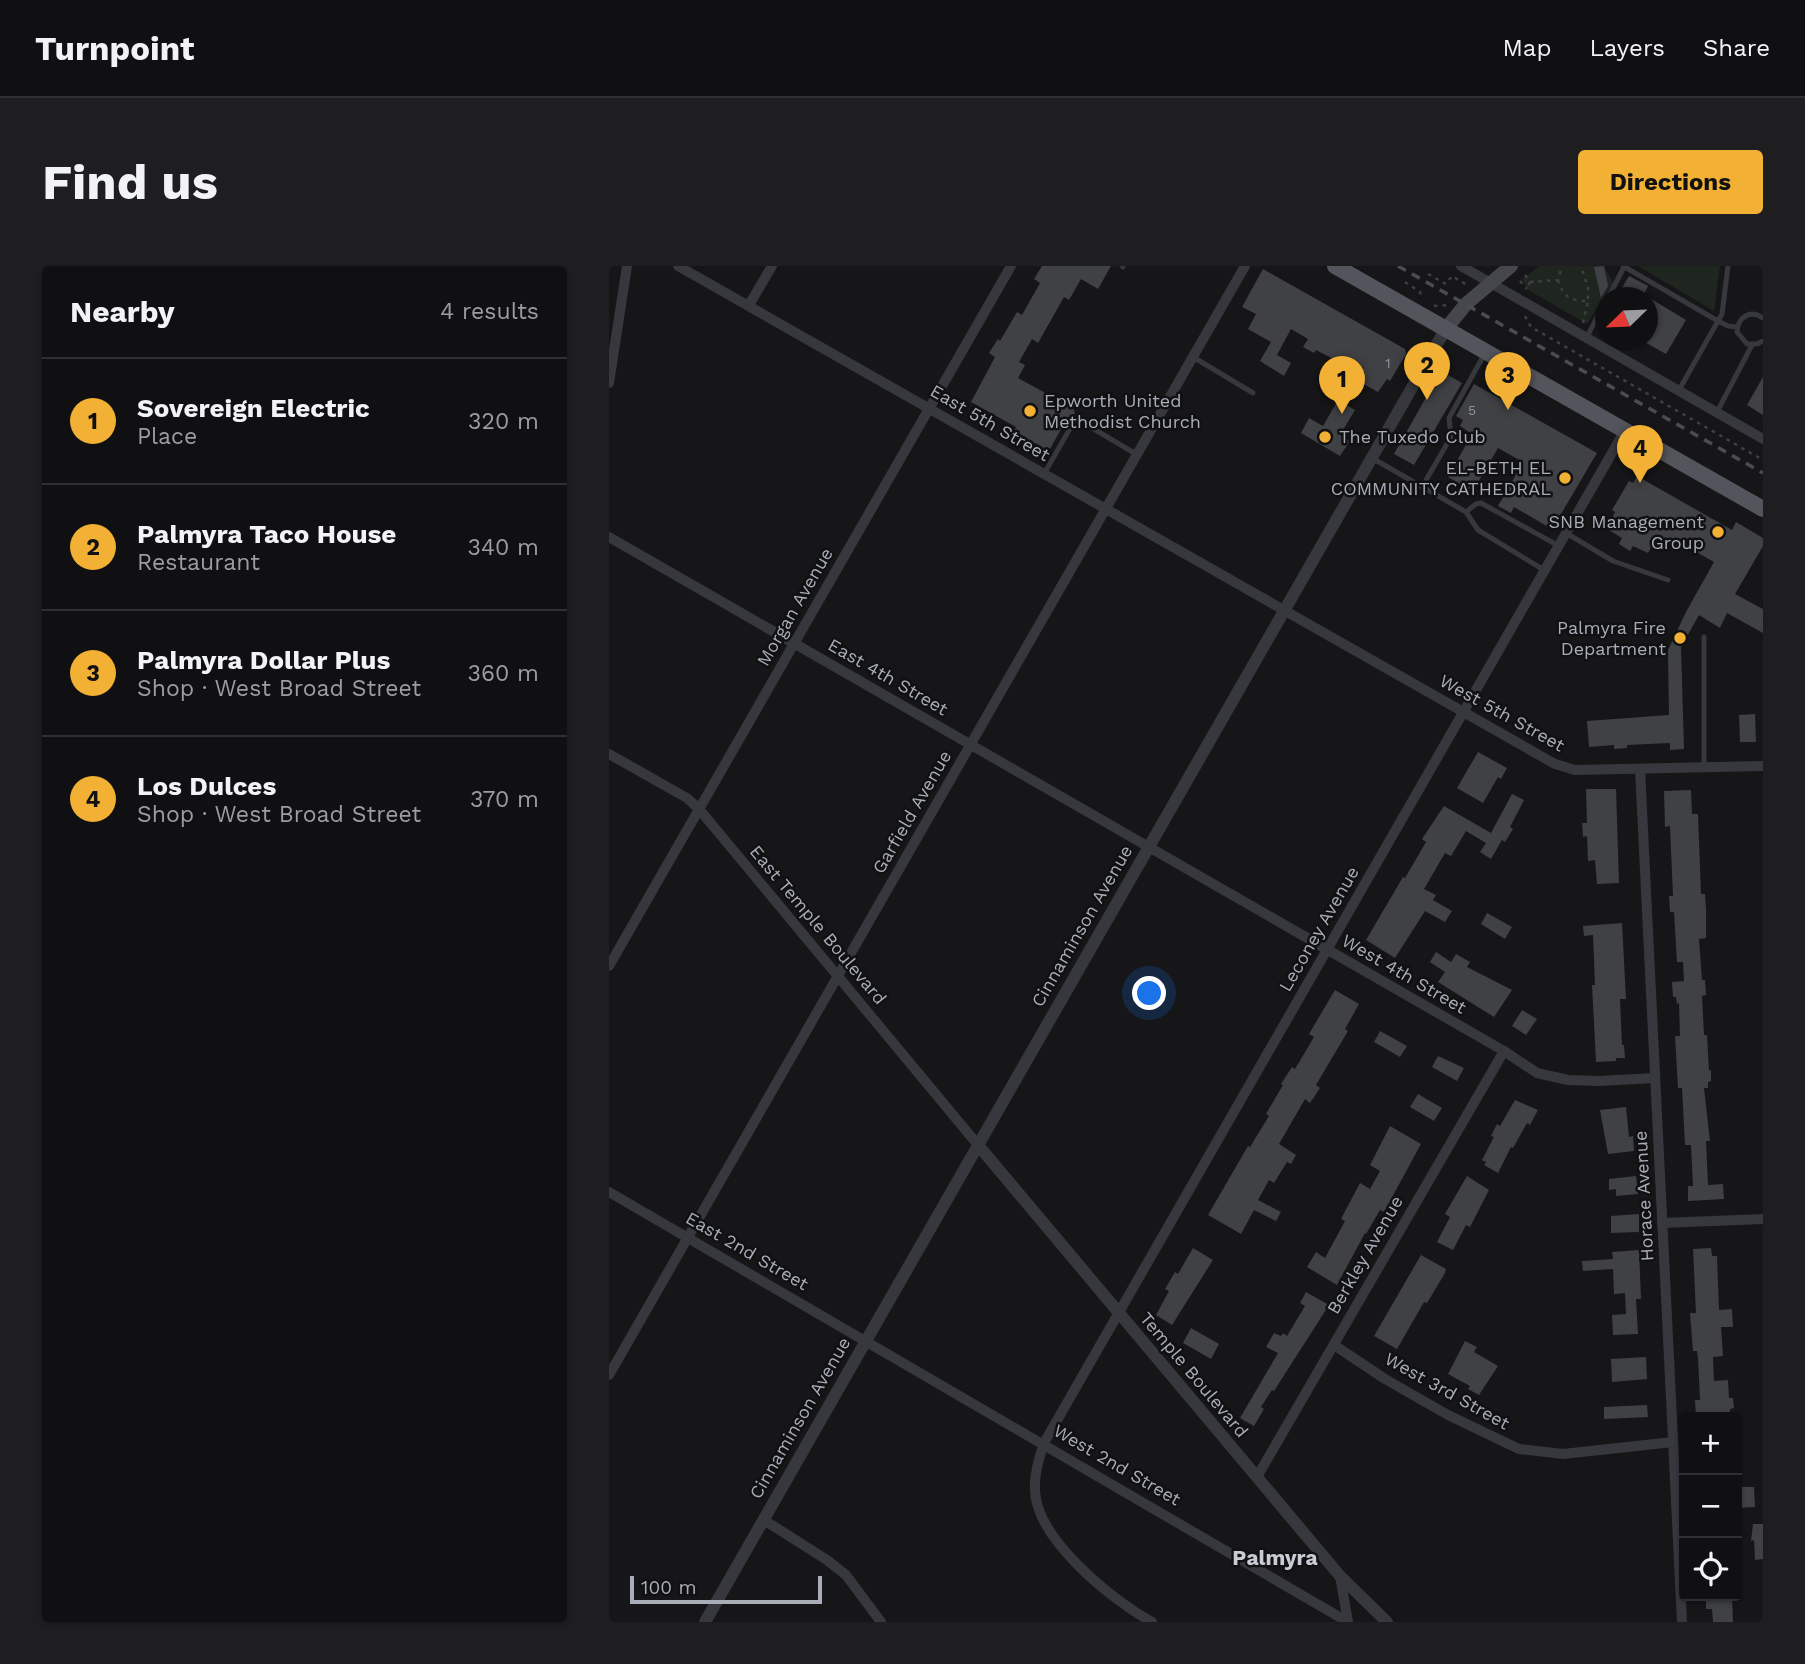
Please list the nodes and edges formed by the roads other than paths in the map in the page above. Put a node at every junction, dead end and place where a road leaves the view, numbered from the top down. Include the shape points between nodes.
1 (627, 266) edge
2 (678, 266) edge
3 (772, 266) edge
4 (1011, 266) edge
5 (1245, 266) edge
6 (1335, 266) edge
7 (1461, 266) edge
8 (1511, 266) edge
9 (1623, 266) edge
10 (1728, 266) edge
11 (1491, 282) junction
12 (1613, 287) edge
13 (749, 305) junction
14 (1763, 318) edge
15 (1717, 321) junction
16 (1595, 322) edge
17 (1737, 327) junction
18 (1445, 330) junction
19 (1587, 337) junction
20 (1763, 341) edge
21 (1752, 345) junction
22 (1485, 353) junction
23 (1193, 357) junction
24 (609, 383) edge
25 (1679, 390) junction
26 (1253, 393) dead end
27 (929, 408) junction
28 (1717, 412) junction
29 (1624, 432) junction
30 (1763, 439) edge
31 (1136, 454) junction
32 (1372, 458) junction
33 (1044, 474) junction
34 (1422, 487) junction
35 (1104, 509) junction
36 (1763, 509) edge
37 (1466, 512) junction
38 (1566, 533) junction
39 (609, 537) edge
40 (1559, 546) junction
41 (1545, 570) junction
42 (1668, 580) dead end
43 (1285, 611) junction
44 (1704, 637) dead end
45 (794, 643) junction
46 (1464, 712) junction
47 (970, 745) junction
48 (609, 754) edge
49 (1763, 766) edge
50 (1704, 767) junction
51 (1640, 769) junction
52 (699, 809) junction
53 (1149, 848) junction
54 (1327, 950) junction
55 (609, 966) edge
56 (838, 976) junction
57 (1504, 1051) junction
58 (1655, 1078) junction
59 (978, 1145) junction
60 (609, 1192) edge
61 (1763, 1219) edge
62 (1663, 1223) junction
63 (688, 1237) junction
64 (1119, 1313) junction
65 (867, 1340) junction
66 (1334, 1345) junction
67 (609, 1375) edge
68 (1673, 1442) junction
69 (1044, 1443) junction
70 (1257, 1477) junction
71 (764, 1520) junction
72 (1340, 1576) junction
73 (705, 1622) edge
74 (881, 1622) edge
75 (1152, 1622) edge
76 (1348, 1622) edge
77 (1387, 1622) edge
78 (1682, 1622) edge

1 - 24 street
2 - 13 street, East 5th Street
3 - 13 street
4 - 27 street, Morgan Avenue
5 - 23 street, Garfield Avenue
6 - 18 main road
7 - 11 street
8 - 11 main road, Cinnaminson Avenue
9 - 12 lane
9 - 15 lane
10 - 15 lane via 1722,314
11 - 18 main road, Cinnaminson Avenue
11 - 19 street
13 - 27 street, East 5th Street
14 - 17 lane via 1746,315
15 - 17 lane
15 - 25 lane
16 - 19 lane
17 - 21 lane via 1739,337
18 - 22 main road
18 - 32 street, Cinnaminson Avenue
19 - 25 street
20 - 21 lane
21 - 28 lane
22 - 29 main road
22 - 34 lane via 1449,418 1451,437
23 - 26 lane
23 - 31 street, Garfield Avenue
25 - 28 street
27 - 33 street, East 5th Street
27 - 45 street, Morgan Avenue
28 - 30 street
29 - 36 main road
29 - 38 street, Leconey Avenue
31 - 33 lane via 1082,422 1072,425
31 - 35 street, Garfield Avenue
32 - 34 lane
32 - 43 street, Cinnaminson Avenue
33 - 35 street, East 5th Street
34 - 37 lane
35 - 43 street, East 5th Street
35 - 47 street, Garfield Avenue
37 - 40 lane via 1481,503
37 - 41 lane via 1478,530
38 - 40 street, Leconey Avenue
38 - 42 lane via 1613,561
39 - 45 street, East 4th Street
40 - 41 street, Leconey Avenue
41 - 46 street, Leconey Avenue
43 - 46 street, West 5th Street
43 - 53 street, Cinnaminson Avenue
44 - 50 lane
45 - 47 street, East 4th Street
45 - 52 street, Morgan Avenue
46 - 51 street, West 5th Street via 1561,767
46 - 54 street, Leconey Avenue
47 - 53 street, East 4th Street
47 - 56 street, Garfield Avenue
48 - 52 street, East Temple Boulevard
49 - 50 street, West 5th Street
50 - 51 street, West 5th Street
51 - 58 street, Horace Avenue
52 - 55 street, Morgan Avenue
52 - 56 street, East Temple Boulevard
53 - 54 street, West 4th Street
53 - 59 street, Cinnaminson Avenue
54 - 57 street, West 4th Street
54 - 64 street, Leconey Avenue
56 - 59 street, East Temple Boulevard
56 - 63 street, Garfield Avenue
57 - 58 street, West 4th Street via 1537,1073 1568,1080
57 - 66 street, Berkley Avenue
58 - 62 street, Horace Avenue
59 - 64 street, Temple Boulevard
59 - 65 street, Cinnaminson Avenue
60 - 63 street, East 2nd Street
61 - 62 street
62 - 68 street, Horace Avenue
63 - 65 street, East 2nd Street
63 - 67 street, Garfield Avenue
64 - 69 street, Leconey Avenue
64 - 70 street, Temple Boulevard
65 - 69 street, West 2nd Street
65 - 71 street, Cinnaminson Avenue
66 - 68 street, West 3rd Street via 1448,1415 1519,1448 1563,1454
66 - 70 street, Berkley Avenue
68 - 78 street, Horace Avenue
69 - 75 street, Leconey Avenue via 1034,1492 1039,1514 1053,1539 1096,1583
69 - 76 street, West 2nd Street
70 - 72 street, Temple Boulevard
71 - 73 street, Cinnaminson Avenue
71 - 74 street via 846,1575
72 - 76 street
72 - 77 street, Temple Boulevard

